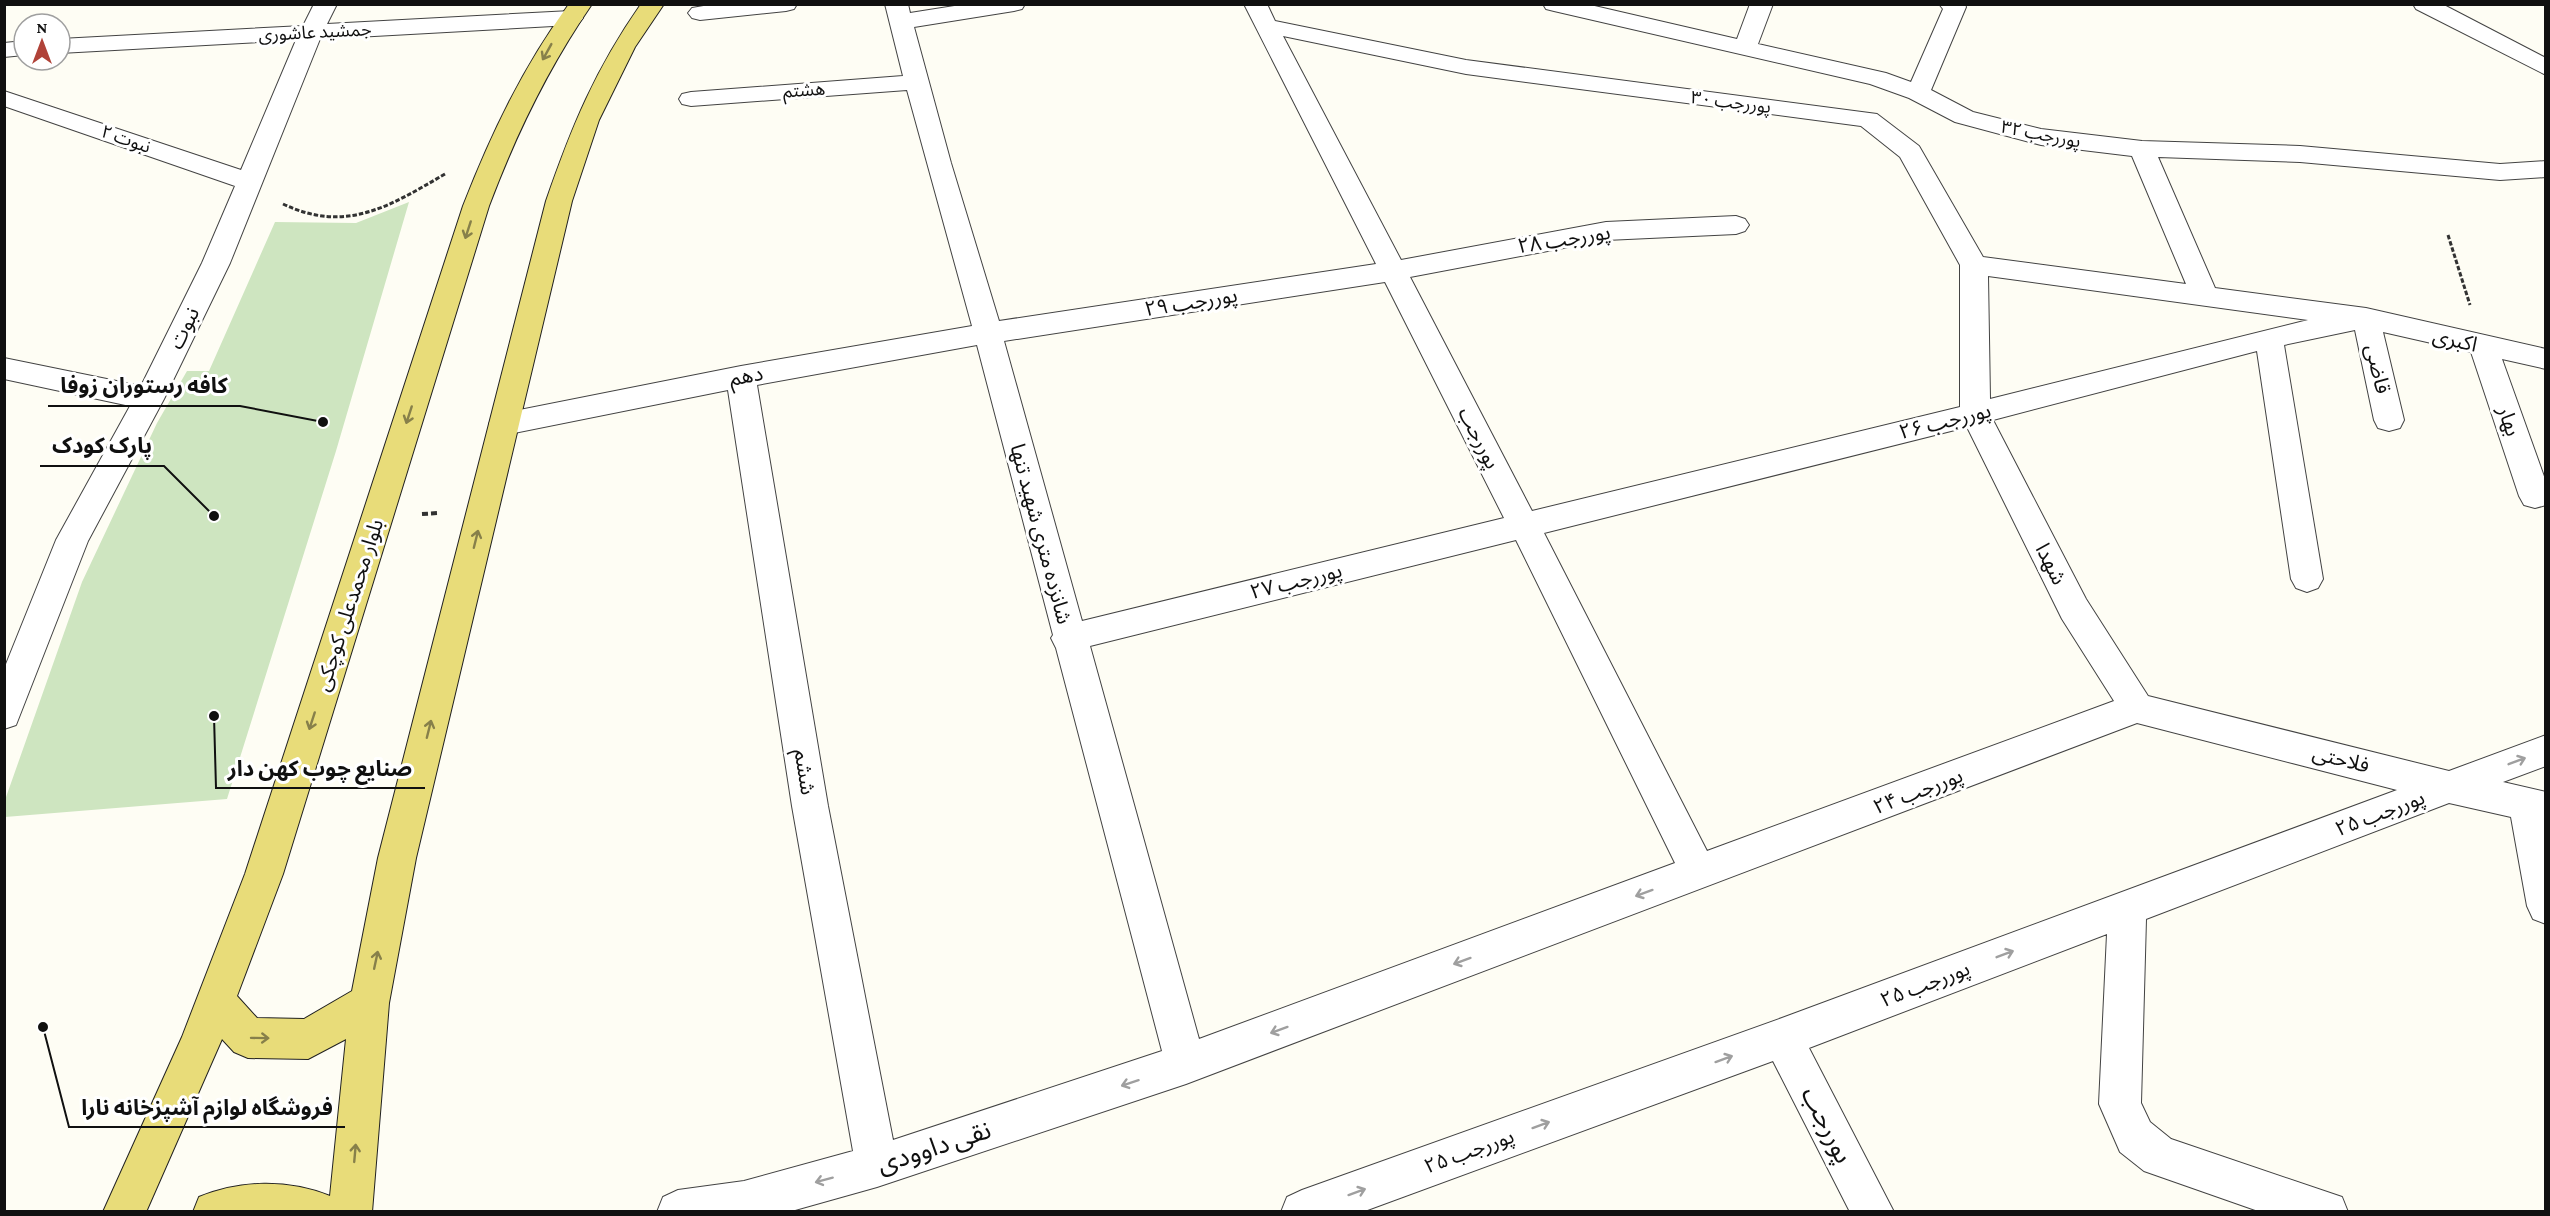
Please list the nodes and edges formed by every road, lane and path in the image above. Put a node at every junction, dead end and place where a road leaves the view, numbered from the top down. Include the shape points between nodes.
1 (326, 4) edge
2 (653, 4) edge
3 (786, 4) edge
4 (1014, 4) edge
5 (1554, 4) edge
6 (1762, 4) edge
7 (2424, 4) edge
8 (1956, 6) edge
9 (1598, 9) edge
10 (576, 11) edge
11 (700, 13) dead end
12 (897, 13) edge
13 (1261, 15) edge
14 (311, 33) junction
15 (72, 45) edge
16 (1745, 47) junction
17 (2546, 68) edge
18 (917, 82) junction
19 (1918, 93) junction
20 (4, 98) edge
21 (691, 99) dead end
22 (500, 142) junction
23 (2142, 149) junction
24 (2546, 170) edge
25 (247, 181) junction
26 (1736, 225) dead end
27 (2448, 235) dead end
28 (1974, 265) junction
29 (1394, 271) junction
30 (2205, 296) junction
31 (2366, 318) junction
32 (988, 333) junction
33 (2269, 338) junction
34 (2483, 346) junction
35 (2546, 359) edge
36 (4, 368) edge
37 (741, 377) junction
38 (149, 399) junction
39 (1975, 414) junction
40 (2389, 420) dead end
41 (504, 424) junction
42 (2535, 496) dead end
43 (484, 508) junction
44 (376, 518) junction
45 (1524, 525) junction
46 (2307, 579) dead end
47 (1068, 638) junction
48 (2137, 708) junction
49 (4, 714) edge
50 (2546, 750) edge
51 (2450, 787) junction
52 (2536, 805) edge
53 (1699, 873) junction
54 (2546, 906) edge
55 (2127, 908) junction
56 (217, 1003) junction
57 (369, 1003) junction
58 (1782, 1038) junction
59 (1186, 1064) junction
60 (877, 1166) junction
61 (124, 1212) edge
62 (214, 1212) edge
63 (317, 1212) edge
64 (350, 1212) edge
65 (678, 1212) edge
66 (1302, 1212) edge
67 (1873, 1212) edge
68 (2327, 1212) edge

1 - 14 street, نبوت
2 - 41 main road via 623,47 587,120 559,201
3 - 11 street
4 - 12 street
5 - 9 street, پوررجب ۳۲
6 - 16 street
7 - 17 street
8 - 19 street
9 - 16 street, پوررجب ۳۲
10 - 14 street, جمشید عاشوری
10 -> 22 main road, بلوار محمدعلی کوچکی via 551,44
12 - 18 street, شانزده متری شهید تنها
13 - 28 street, پوررجب ۳۰ via 1466,67 1868,119 1910,152
13 - 29 street, پوررجب
14 - 15 street, جمشید عاشوری
14 - 25 street, نبوت
16 - 19 street, پوررجب ۳۲ via 1877,78
18 - 21 street, هشتم
18 - 32 street, شانزده متری شهید تنها
19 - 23 street, پوررجب ۳۲ via 1964,117 2042,137
20 - 25 street, نبوت ۲
22 - 25 path via 397,201 368,215 344,219 320,219 292,209
22 -> 44 main road, بلوار محمدعلی کوچکی
23 - 24 street, پوررجب ۳۲ via 2300,154 2500,172
23 - 30 street
25 - 38 street, نبوت via 216,263
26 - 29 street, پوررجب ۲۸ via 1606,231
27 - 34 path
28 - 30 street, اکبری
28 - 39 street, پوررجب ۳۰
29 - 32 street, پوررجب ۲۹
29 - 45 street, پوررجب
30 - 31 street, اکبری
31 - 33 street, پوررجب ۲۶
31 - 34 street, اکبری
31 - 40 street, قاضی
32 - 37 street, دهم
32 - 47 street, شانزده متری شهید تنها
33 - 39 street, پوررجب ۲۶
33 - 46 street
34 - 35 street, اکبری
34 - 42 street, بهار
36 - 38 street
37 - 41 street, دهم
37 - 60 street, ششم via 810,806
38 - 49 street, نبوت via 72,540
39 - 45 street, پوررجب ۲۶
39 - 48 street, شهدا via 2074,609
41 - 43 main road
43 - 44 path
57 -> 43 main road via 397,858
44 -> 56 main road, بلوار محمدعلی کوچکی via 264,874
45 - 47 street, پوررجب ۲۷
45 - 53 street, پوررجب
47 - 59 street, شانزده متری شهید تنها
48 - 51 street, فلاحتی
48 - 53 street, پوررجب ۲۴
51 -> 50 street, پوررجب ۲۵
51 - 52 street, فلاحتی
51 - 55 street, پوررجب ۲۵
52 - 54 street
53 -> 59 street
58 -> 55 street, پوررجب ۲۵
55 - 68 street via 2120,1104 2135,1137 2158,1156
56 -> 57 main road via 248,1038 308,1039
56 - 61 main road, بلوار محمدعلی کوچکی
64 -> 57 main road
66 -> 58 street, پوررجب ۲۵
58 - 67 street, پوررجب
59 -> 60 street, نقی داوودی
60 -> 65 street, نقی داوودی via 744,1202
62 - 63 main road via 236,1206 296,1206

